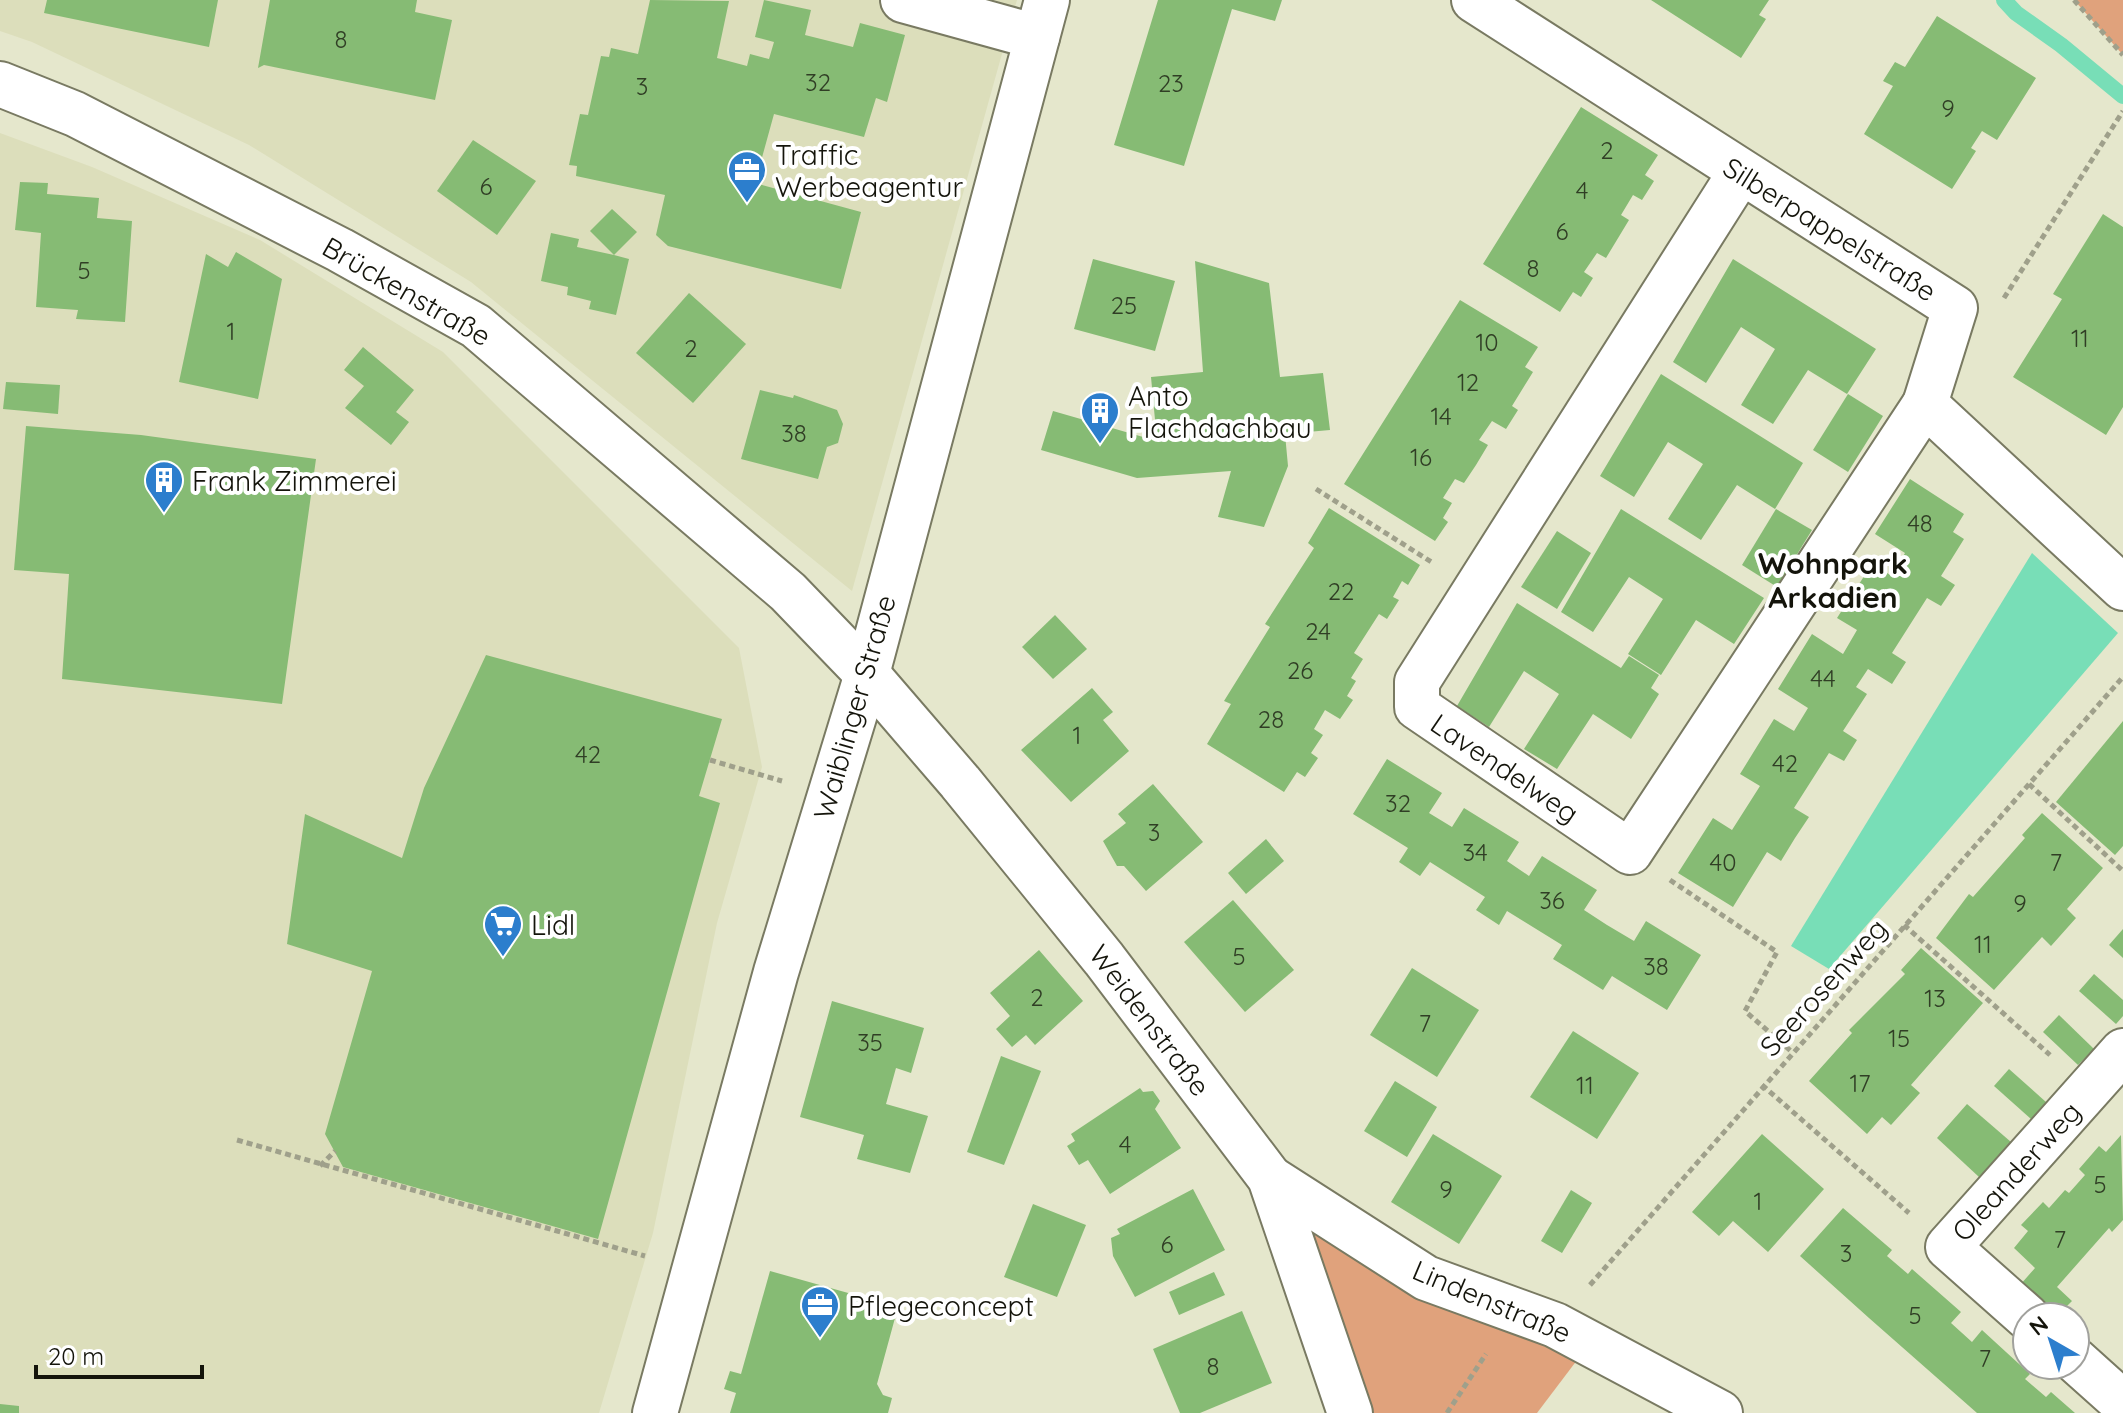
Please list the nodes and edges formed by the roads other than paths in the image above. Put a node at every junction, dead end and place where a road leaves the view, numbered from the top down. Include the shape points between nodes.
1 (903, 0) edge
2 (1474, 0) edge
3 (1042, 19) edge
4 (0, 84) edge
5 (1740, 173) junction
6 (1925, 404) junction
7 (2123, 588) edge
8 (867, 674) junction
9 (2123, 1051) edge
10 (1270, 1178) junction
11 (2011, 1303) edge
12 (2091, 1374) edge
13 (2123, 1403) edge
14 (655, 1413) edge
15 (1350, 1413) edge
16 (1720, 1413) edge

1 - 3 street
2 - 5 street, Silberpappelstraße
3 - 8 street, Waiblinger Straße
4 - 8 street, Brückenstraße via 75,114 476,326 788,592
5 - 6 street, Silberpappelstraße via 1955,308
5 - 6 street, Lavendelweg via 1417,682 1417,707 1630,852
6 - 7 street
8 - 10 street, Weidenstraße via 1104,959
8 - 14 street, Waiblinger Straße via 776,972
9 - 11 street, Oleanderweg via 1948,1247
10 - 15 street, Weidenstraße
10 - 16 street, Lindenstraße via 1426,1278 1555,1325
12 - 13 street

